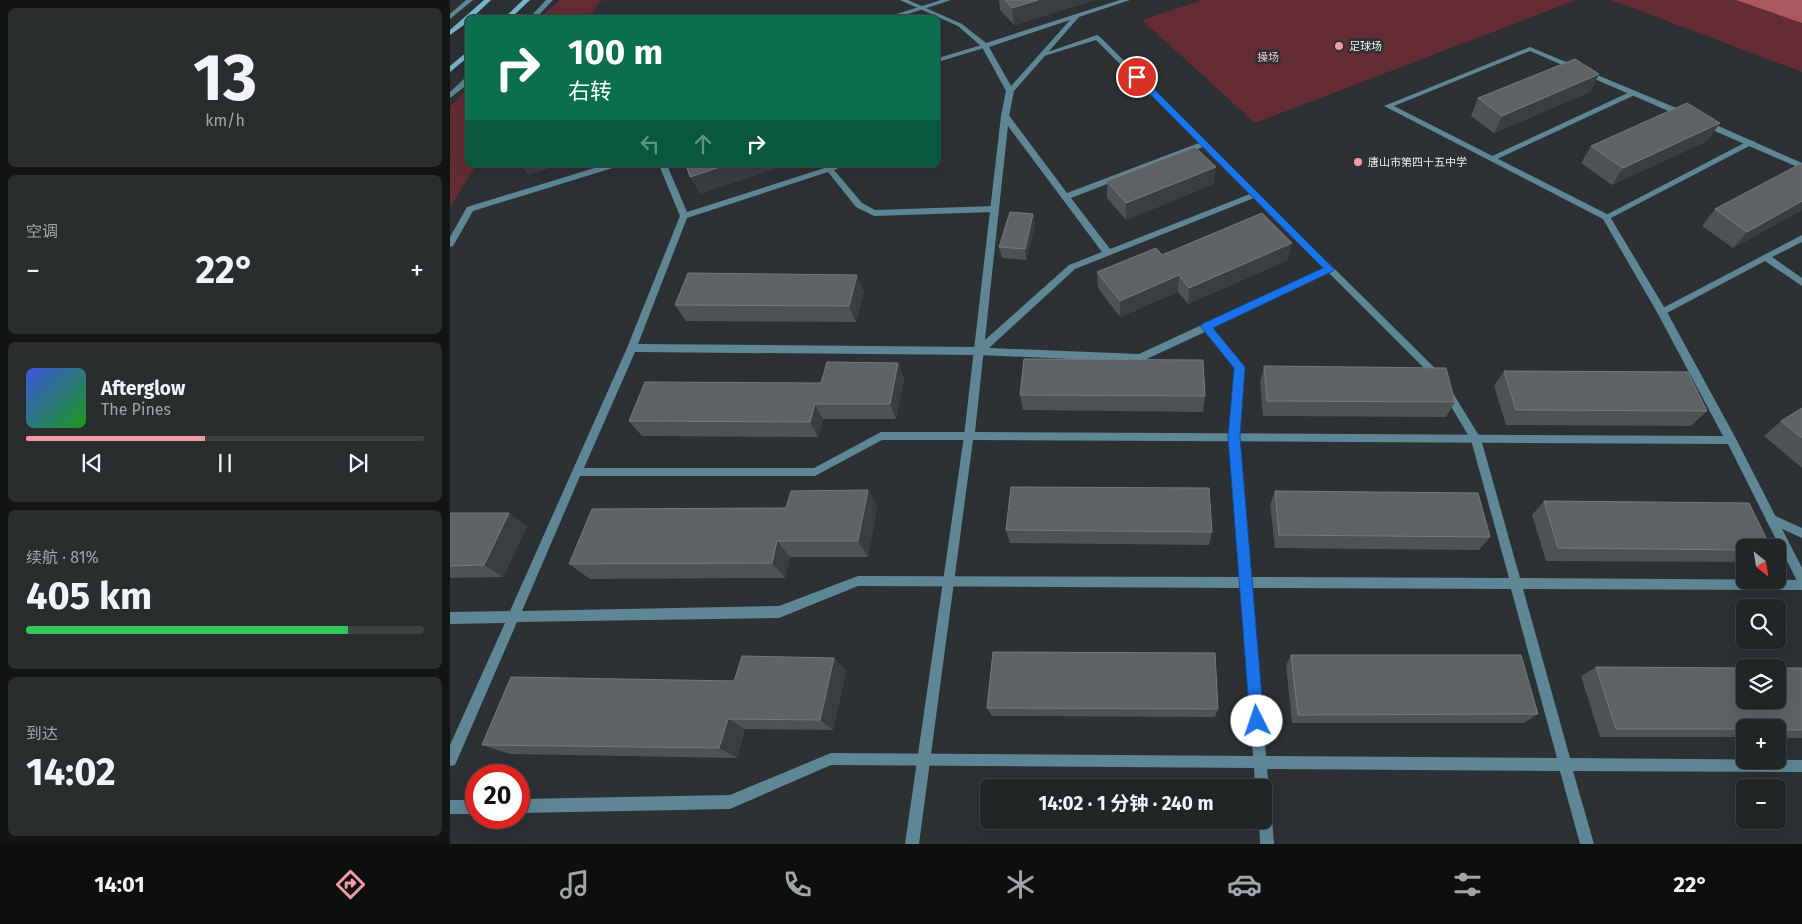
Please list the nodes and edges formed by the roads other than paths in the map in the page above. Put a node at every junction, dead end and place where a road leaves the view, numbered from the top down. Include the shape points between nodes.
1 (470, 0) edge
2 (488, 0) edge
3 (526, 0) edge
4 (550, 0) edge
5 (903, 0) edge
6 (948, 0) edge
7 (1127, 0) edge
8 (921, 8) junction
9 (471, 15) edge
10 (510, 15) edge
11 (535, 15) edge
12 (897, 15) edge
13 (937, 15) edge
14 (940, 16) edge
15 (1077, 16) junction
16 (450, 17) edge
17 (465, 20) edge
18 (450, 33) edge
19 (985, 46) junction
20 (1042, 55) junction
21 (465, 56) edge
22 (940, 59) edge
23 (450, 70) edge
24 (465, 83) edge
25 (1010, 91) junction
26 (1635, 93) junction
27 (450, 96) edge
28 (1005, 116) junction
29 (1688, 116) edge
30 (1698, 120) edge
31 (1751, 143) junction
32 (1204, 144) junction
33 (1492, 158) junction
34 (1802, 166) edge
35 (606, 167) edge
36 (663, 167) edge
37 (836, 167) edge
38 (830, 169) junction
39 (1255, 195) junction
40 (1065, 197) junction
41 (994, 208) junction
42 (684, 216) junction
43 (1606, 218) junction
44 (1802, 238) edge
45 (450, 244) edge
46 (1108, 253) junction
47 (1767, 258) junction
48 (1330, 269) junction
49 (1802, 283) edge
50 (1662, 312) junction
51 (1206, 327) junction
52 (632, 348) junction
53 (979, 351) junction
54 (969, 436) junction
55 (1234, 437) junction
56 (1476, 439) junction
57 (1731, 440) junction
58 (578, 472) junction
59 (1771, 519) junction
60 (1800, 530) edge
61 (1802, 579) edge
62 (948, 581) junction
63 (1246, 582) junction
64 (1516, 583) junction
65 (1802, 585) edge
66 (450, 618) edge
67 (513, 618) junction
68 (924, 758) junction
69 (450, 760) edge
70 (1260, 761) junction
71 (1565, 764) junction
72 (1802, 766) edge
73 (1261, 779) edge
74 (530, 806) edge
75 (465, 807) edge
76 (450, 808) edge
77 (1266, 829) edge
78 (912, 844) edge
79 (1267, 844) edge
80 (1587, 844) edge

1 - 16 street
2 - 9 main road
3 - 10 main road
4 - 11 street
5 - 8 street
6 - 8 street
7 - 15 street
8 - 12 street
8 - 13 street
14 - 19 street via 960,25
15 - 19 street
15 - 20 street
17 - 18 main road
19 - 22 street
19 - 25 street
20 - 25 street
20 - 32 street via 1097,37
21 - 23 main road
24 - 27 street
25 - 28 street
26 - 29 street
26 - 33 street
26 - 33 street via 1530,49 1388,106
28 - 40 street
28 - 41 street
30 - 31 street
31 - 34 street
31 - 43 street
32 - 39 street
32 - 40 street
33 - 43 street
35 - 45 street via 470,209
36 - 42 street
37 - 38 street
38 - 41 street via 859,205 874,213
38 - 42 street
39 - 46 street
39 - 48 street
40 - 46 street
41 - 53 street
42 - 52 street
43 - 50 street
44 - 47 street
46 - 53 street via 1072,267
47 - 49 street
47 - 50 street
48 - 51 street
48 - 56 street via 1439,377
50 - 57 street
51 - 53 street via 1140,358
51 - 55 street via 1240,367
52 - 53 street
52 - 58 street
53 - 54 street
54 - 55 street
54 - 58 street via 881,436 815,472
54 - 62 street
55 - 56 street
55 - 63 street
56 - 57 street
56 - 64 street
57 - 59 street
58 - 67 street
59 - 60 street
59 - 61 street
62 - 63 street
62 - 67 street via 858,581 779,612
62 - 68 street
63 - 64 street
63 - 70 street
64 - 65 street
64 - 71 street
66 - 67 street
67 - 69 street
68 - 70 street
68 - 74 street via 831,759 730,802
68 - 78 street
70 - 71 street
70 - 73 street
71 - 72 street
71 - 80 street
75 - 76 street
77 - 79 street

